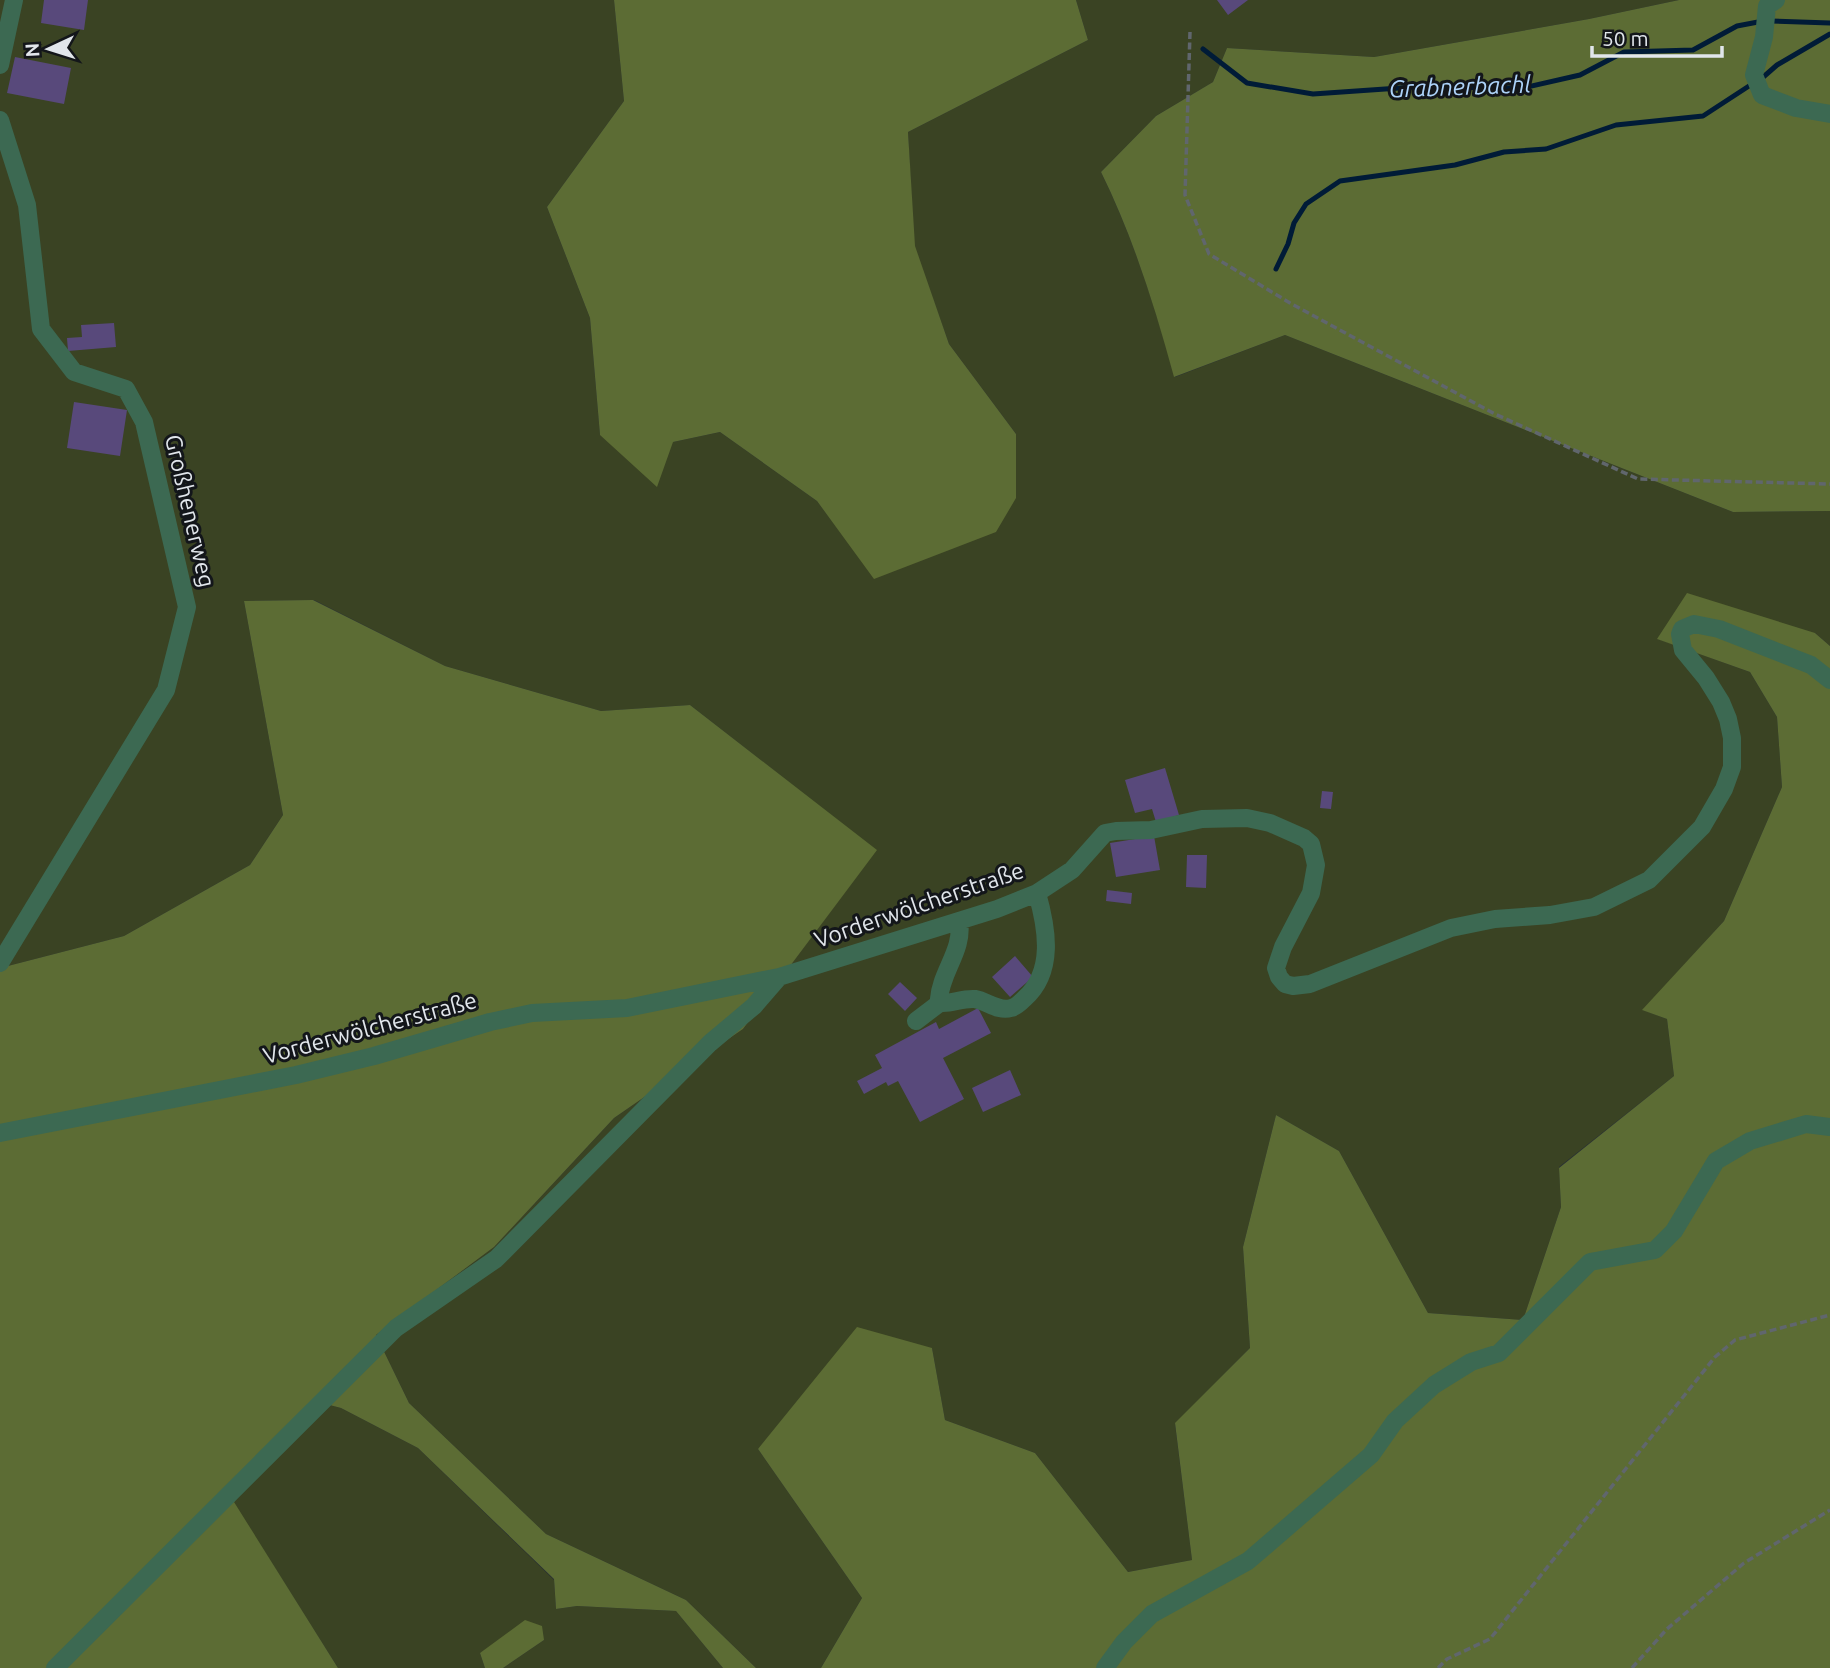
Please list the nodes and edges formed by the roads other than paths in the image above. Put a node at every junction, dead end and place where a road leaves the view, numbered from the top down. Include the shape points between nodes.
1 (14, 0) edge
2 (1776, 0) edge
3 (0, 65) edge
4 (1830, 114) edge
5 (0, 120) edge
6 (1830, 680) edge
7 (1037, 893) junction
8 (959, 921) junction
9 (0, 963) edge
10 (779, 977) junction
11 (941, 1002) junction
12 (916, 1021) dead end
13 (1830, 1126) edge
14 (0, 1133) edge
15 (55, 1668) edge
16 (1105, 1668) edge

1 - 3 street
2 - 4 street via 1767,6 1754,75 1762,95
5 - 9 street, Großhenerweg via 27,205 41,329 74,372 126,389 144,422 187,607 166,690
6 - 7 street, Vorderwölcherstraße via 1811,665 1719,629 1687,626 1680,634 1681,643 1721,702 1732,738 1732,767 1702,827 1648,880 1594,907 1451,928 1310,984 1285,984 1276,968 1311,893 1315,853 1304,838 1270,822 1202,819 1151,830 1105,833 1072,870
7 - 8 street, Vorderwölcherstraße
7 - 11 street via 1046,956 1034,991 1009,1009 979,1000
8 - 10 street, Vorderwölcherstraße
8 - 11 street via 958,946 939,991
10 - 14 street, Vorderwölcherstraße via 627,1008 532,1013 296,1075
10 - 15 street via 496,1259 396,1328
11 - 12 street
13 - 16 street via 1795,1127 1750,1141 1716,1161 1674,1231 1655,1250 1590,1262 1499,1353 1471,1362 1434,1385 1395,1421 1371,1455 1248,1561 1152,1614

